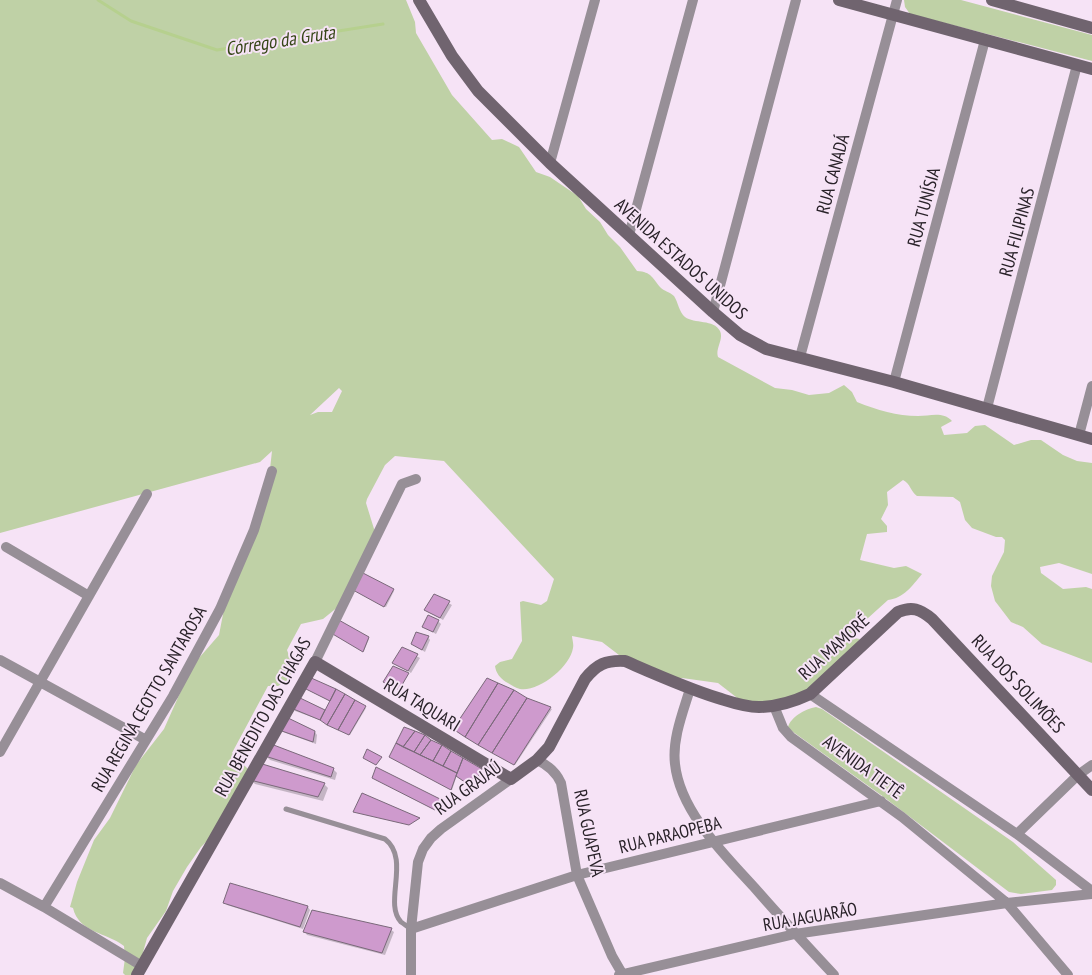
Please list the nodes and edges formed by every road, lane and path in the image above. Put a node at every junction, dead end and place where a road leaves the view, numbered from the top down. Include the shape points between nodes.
1 (419, 0) edge
2 (595, 0) edge
3 (692, 0) edge
4 (796, 0) edge
5 (839, 0) edge
6 (897, 0) edge
7 (994, 0) edge
8 (893, 15) junction
9 (1092, 26) edge
10 (985, 40) junction
11 (1077, 64) junction
12 (1092, 68) edge
13 (550, 163) junction
14 (628, 235) junction
15 (713, 312) junction
16 (800, 357) junction
17 (894, 382) junction
18 (1092, 386) edge
19 (988, 408) junction
20 (1079, 435) junction
21 (1092, 439) edge
22 (272, 471) dead end
23 (416, 480) dead end
24 (147, 494) dead end
25 (6, 547) dead end
26 (89, 596) junction
27 (914, 608) joint
28 (0, 660) edge
29 (315, 662) junction
30 (40, 682) junction
31 (690, 689) junction
32 (810, 694) junction
33 (774, 706) junction
34 (146, 740) junction
35 (0, 752) edge
36 (537, 760) junction
37 (1092, 765) edge
38 (1078, 775) junction
39 (511, 779) junction
40 (1092, 790) edge
41 (881, 801) junction
42 (286, 809) dead end
43 (1017, 834) junction
44 (713, 842) junction
45 (576, 875) junction
46 (0, 883) edge
47 (1092, 892) edge
48 (1007, 903) junction
49 (44, 907) junction
50 (412, 929) junction
51 (795, 934) junction
52 (139, 970) edge
53 (411, 975) edge
54 (622, 975) edge
55 (834, 975) edge
56 (1068, 975) edge

1 - 13 street, AVENIDA ESTADOS UNIDOS via 452,56 478,91
2 - 13 street
3 - 14 street
4 - 15 street
5 - 8 street
6 - 8 street, RUA CANADÁ
7 - 9 street
8 - 10 street
8 - 16 street, RUA CANADÁ
10 - 11 street
10 - 17 street, RUA TUNÍSIA
11 - 12 street
11 - 19 street, RUA FILIPINAS
13 - 14 street, AVENIDA ESTADOS UNIDOS
14 - 15 street, AVENIDA ESTADOS UNIDOS
15 - 16 street, AVENIDA ESTADOS UNIDOS via 740,335 766,349
16 - 17 street, AVENIDA ESTADOS UNIDOS
17 - 19 street, AVENIDA ESTADOS UNIDOS
18 - 20 street
19 - 20 street, AVENIDA ESTADOS UNIDOS
20 - 21 street, AVENIDA ESTADOS UNIDOS
22 - 34 street, RUA REGINA CEOTTO SANTAROSA via 254,530 220,609 174,696
23 - 29 street, RUA BENEDITO DAS CHAGAS via 402,484
24 - 26 street
25 - 26 street
26 - 30 street
27 - 32 street, RUA MAMORÉ via 898,612
27 - 38 street, RUA DOS SOLIMÕES via 932,619
28 - 30 street
29 - 39 street, RUA TAQUARI
29 - 52 street, RUA BENEDITO DAS CHAGAS
30 - 34 street
30 - 35 street
31 - 33 street via 739,705
31 - 36 street via 625,661 603,663 585,679 549,747
31 - 44 street via 675,746 674,763 690,808
32 - 33 street, RUA MAMORÉ
32 - 43 street
33 - 41 street, AVENIDA TIETÊ via 783,728 792,737
34 - 49 street, RUA REGINA CEOTTO SANTAROSA
36 - 39 street, RUA GRAJAÚ
36 - 45 street, RUA GUAPEVA via 546,764 561,783
37 - 38 street
38 - 40 street, RUA DOS SOLIMÕES
38 - 43 street
39 - 50 street, RUA GRAJAÚ via 430,838 418,862
41 - 44 street, RUA PARAOPEBA
41 - 48 street, AVENIDA TIETÊ
42 - 50 lane via 385,839 397,860 396,913 400,921
43 - 47 street
44 - 45 street, RUA PARAOPEBA
44 - 51 street
45 - 50 street, RUA PARAOPEBA
45 - 54 street, RUA GUAPEVA
46 - 49 street
47 - 48 street, RUA JAGUARÃO
48 - 51 street, RUA JAGUARÃO
48 - 56 street, AVENIDA TIETÊ
49 - 52 street
50 - 53 street
51 - 54 street, RUA JAGUARÃO
51 - 55 street

